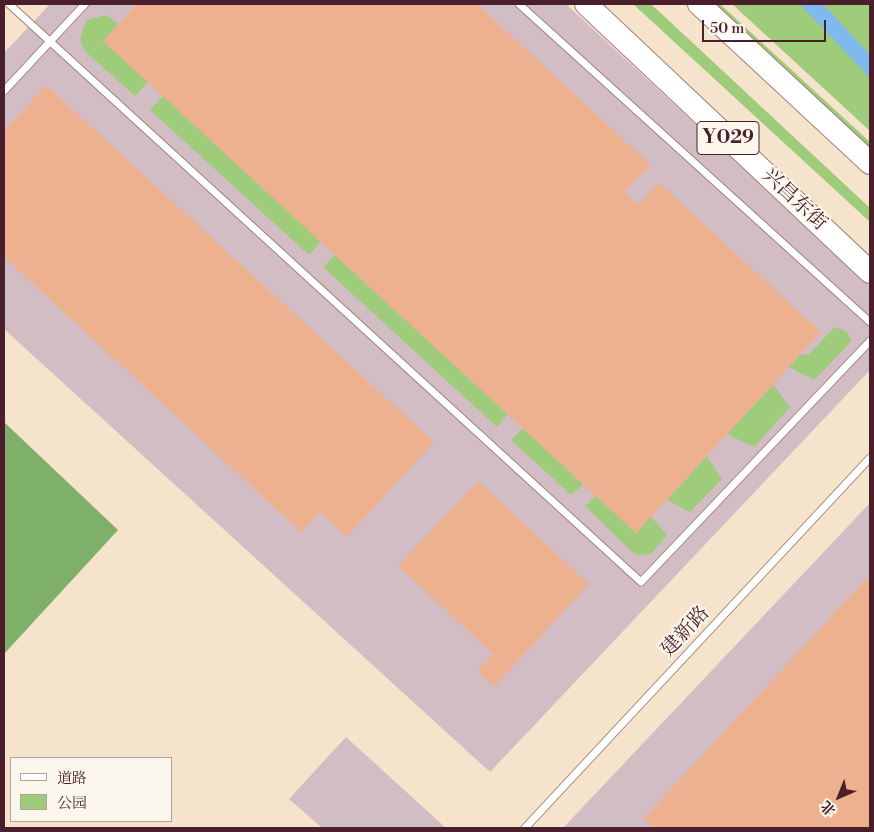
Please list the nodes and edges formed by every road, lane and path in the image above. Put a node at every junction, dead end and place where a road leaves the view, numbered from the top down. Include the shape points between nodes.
1 (9, 4) edge
2 (85, 4) edge
3 (519, 4) edge
4 (586, 4) edge
5 (699, 4) edge
6 (50, 41) junction
7 (4, 91) edge
8 (870, 163) edge
9 (870, 272) edge
10 (870, 322) edge
11 (870, 341) edge
12 (870, 458) edge
13 (524, 828) edge

1 - 6 lane
2 - 6 lane
3 - 10 lane
4 - 9 main road, 兴昌东街 / Y029
5 - 8 main road
6 - 7 lane
6 - 11 lane via 641,582
12 - 13 lane, 建新路

